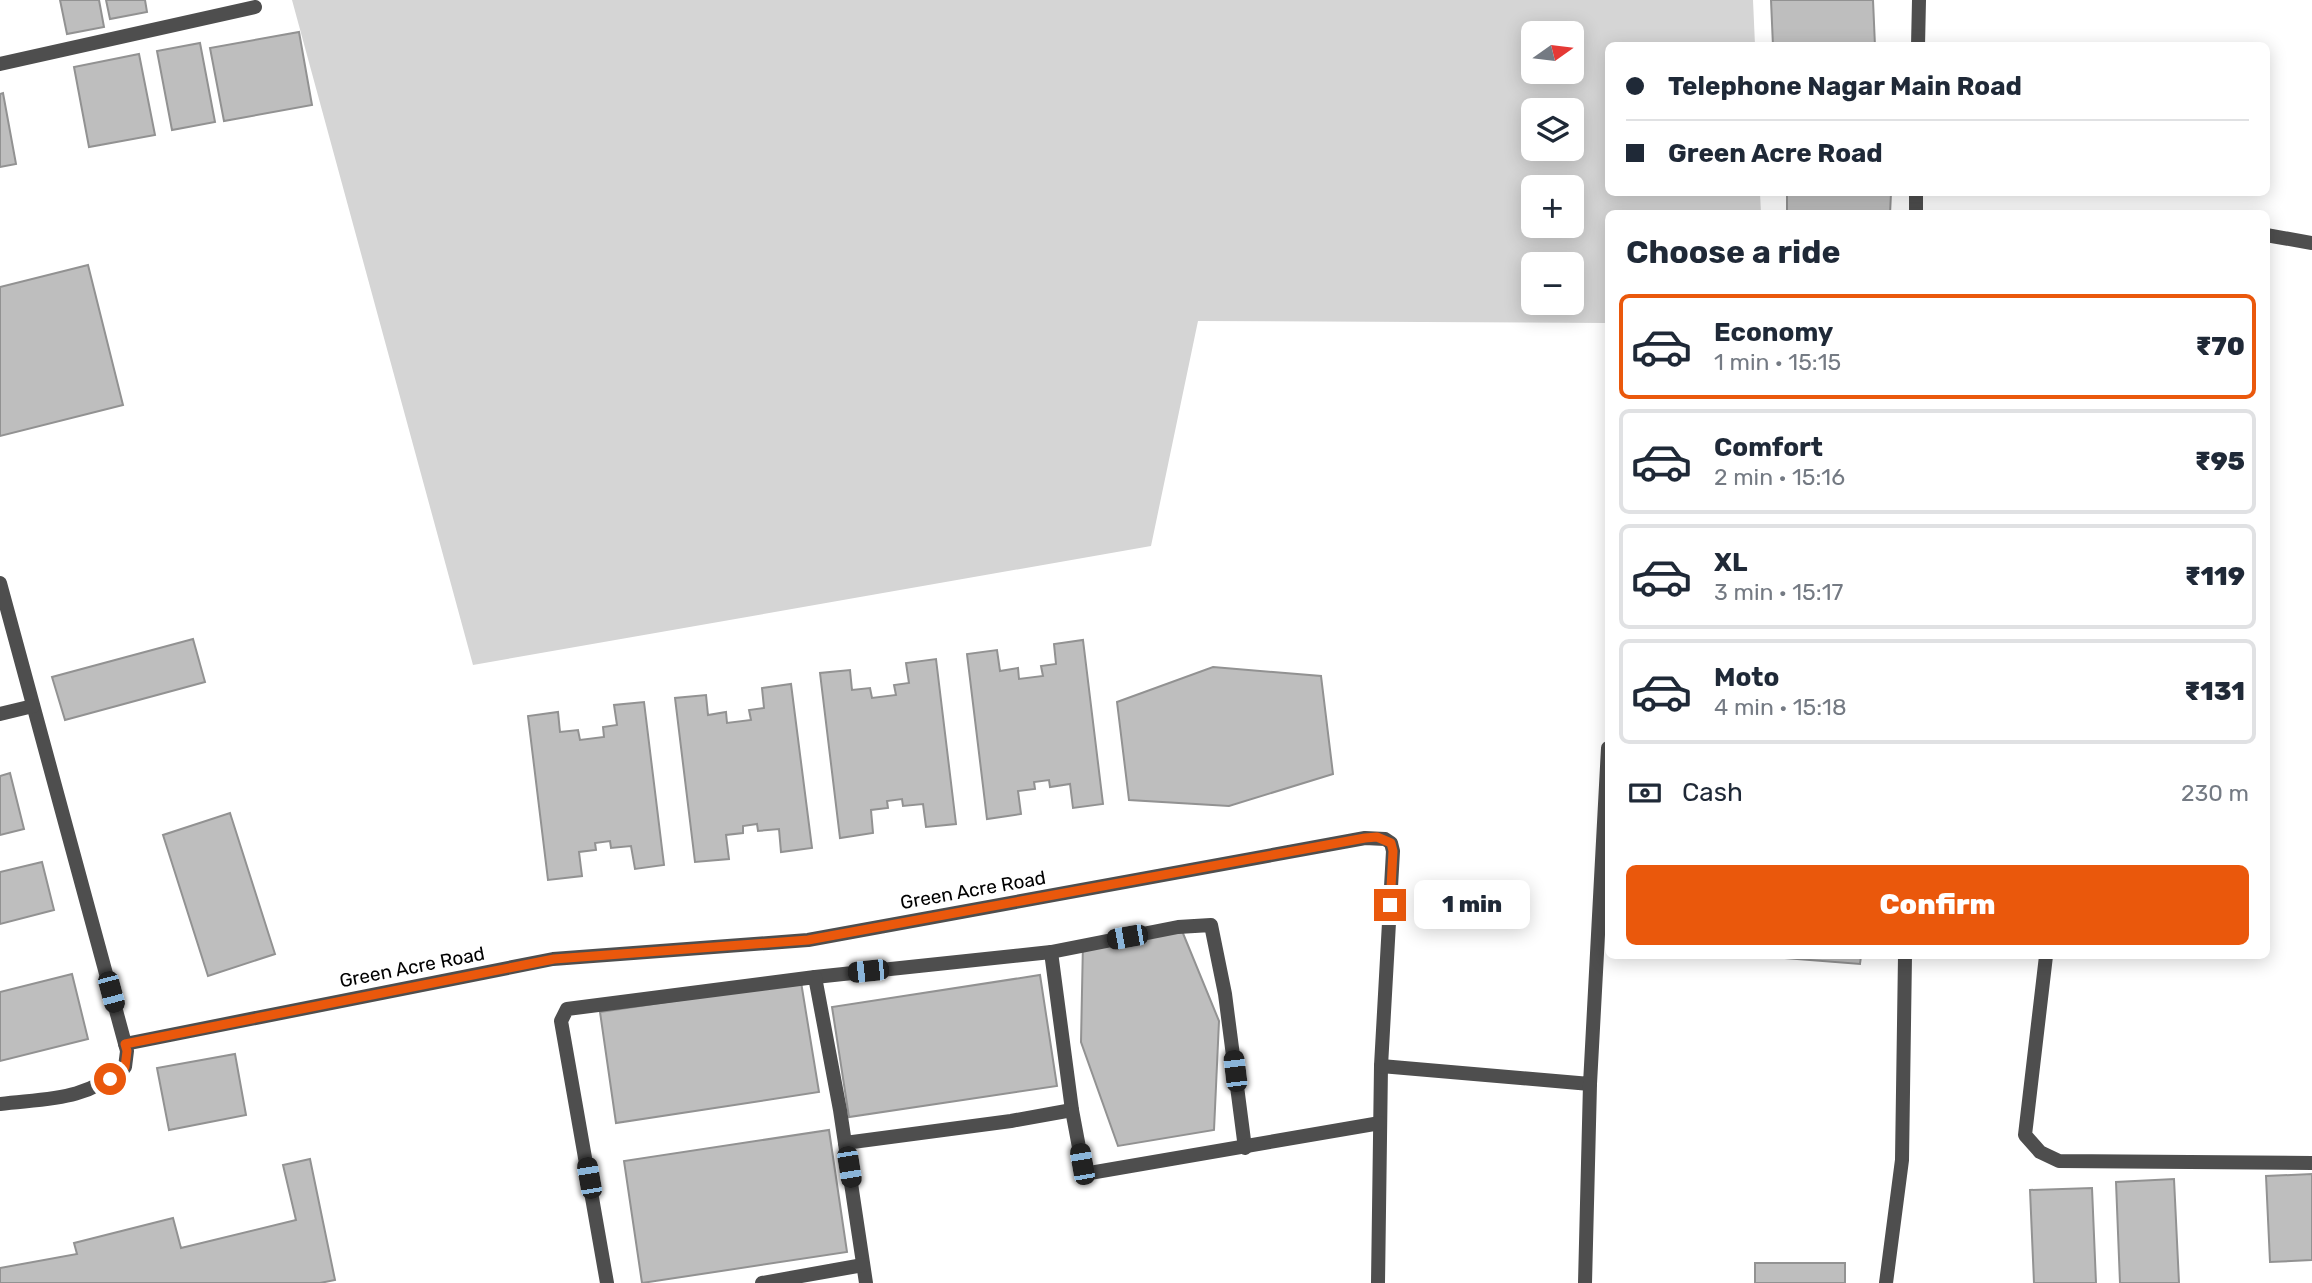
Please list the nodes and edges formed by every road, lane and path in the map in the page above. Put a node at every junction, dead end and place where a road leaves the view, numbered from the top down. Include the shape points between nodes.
1 (1919, 0) edge
2 (255, 7) dead end
3 (1918, 42) edge
4 (0, 64) edge
5 (2270, 236) edge
6 (2312, 243) edge
7 (0, 583) edge
8 (33, 706) junction
9 (0, 714) edge
10 (1605, 804) edge
11 (1051, 952) junction
12 (1905, 959) edge
13 (2046, 959) edge
14 (815, 976) junction
15 (125, 1044) junction
16 (1381, 1066) junction
17 (1590, 1084) junction
18 (0, 1104) edge
19 (1072, 1110) junction
20 (1380, 1124) junction
21 (845, 1143) junction
22 (1245, 1148) junction
23 (2312, 1163) edge
24 (863, 1265) junction
25 (607, 1283) edge
26 (762, 1283) edge
27 (866, 1283) edge
28 (1378, 1283) edge
29 (1586, 1283) edge
30 (1886, 1283) edge

1 - 3 street
2 - 4 street
5 - 6 street
7 - 8 street
8 - 9 street
8 - 15 street
10 - 17 street
11 - 14 street
11 - 19 street
11 - 22 street via 1178,927 1211,925 1226,994
12 - 30 street via 1902,1160
13 - 23 street via 2025,1135 2040,1152 2059,1161
14 - 21 street
14 - 25 street via 566,1009 561,1021
15 - 16 street, Green Acre Road via 554,959 808,940 1377,837 1391,843 1393,851
15 - 18 street via 125,1067 79,1094
16 - 17 street
16 - 20 street, Green Acre Road
17 - 29 street
19 - 21 street
19 - 22 street via 1084,1174
20 - 22 street
20 - 28 street, Green Acre Road
21 - 24 street
24 - 26 street
24 - 27 street

